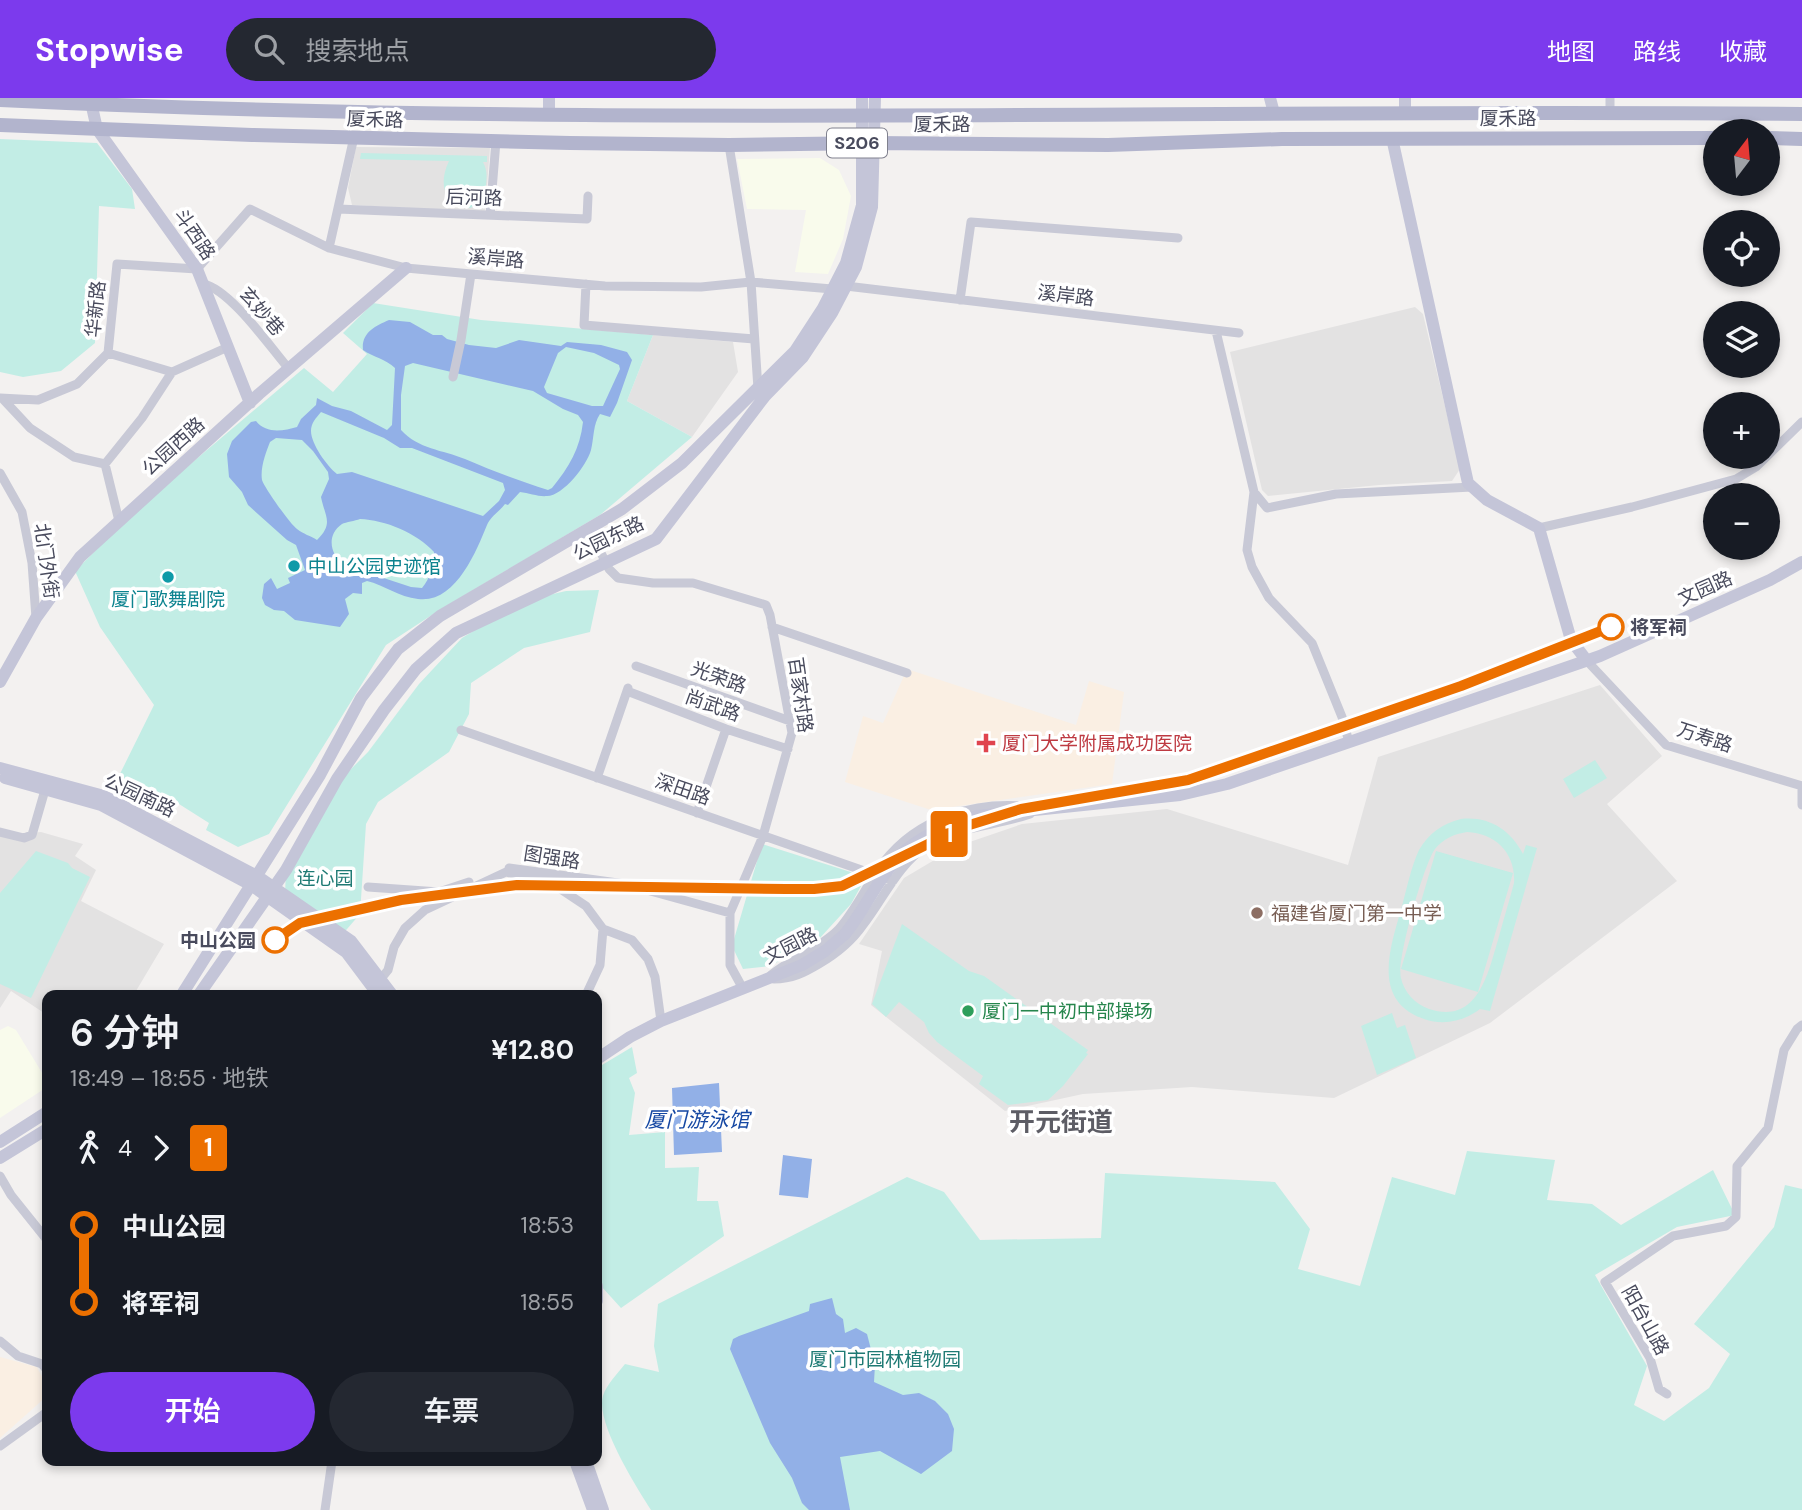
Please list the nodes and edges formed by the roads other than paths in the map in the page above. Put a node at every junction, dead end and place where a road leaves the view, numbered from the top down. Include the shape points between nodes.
1 (549, 98) edge
2 (862, 98) edge
3 (874, 98) edge
4 (0, 100) edge
5 (90, 101) edge
6 (284, 104) edge
7 (1272, 105) edge
8 (1405, 105) edge
9 (1610, 105) edge
10 (549, 114) junction
11 (1802, 114) edge
12 (868, 116) junction
13 (0, 125) edge
14 (97, 129) junction
15 (354, 138) junction
16 (1392, 138) junction
17 (1703, 138) edge
18 (1780, 138) edge
19 (1802, 139) edge
20 (496, 141) junction
21 (867, 143) junction
22 (729, 145) junction
23 (588, 196) dead end
24 (338, 209) junction
25 (490, 215) junction
26 (1178, 238) dead end
27 (329, 248) junction
28 (406, 268) junction
29 (197, 269) junction
30 (471, 274) junction
31 (751, 282) junction
32 (203, 284) junction
33 (586, 284) junction
34 (846, 286) junction
35 (832, 289) junction
36 (960, 300) junction
37 (1216, 331) junction
38 (1239, 333) dead end
39 (754, 339) junction
40 (228, 347) junction
41 (108, 353) junction
42 (289, 369) junction
43 (172, 372) junction
44 (453, 377) dead end
45 (758, 389) junction
46 (1, 399) edge
47 (250, 403) junction
48 (1802, 422) edge
49 (105, 464) junction
50 (0, 473) edge
51 (1472, 487) junction
52 (1254, 492) junction
53 (120, 521) junction
54 (1539, 528) junction
55 (589, 529) junction
56 (606, 561) junction
57 (1802, 562) edge
58 (36, 618) junction
59 (772, 627) junction
60 (1587, 661) junction
61 (636, 666) dead end
62 (907, 673) dead end
63 (0, 682) edge
64 (790, 721) junction
65 (726, 729) junction
66 (461, 730) dead end
67 (1349, 742) junction
68 (788, 749) junction
69 (0, 768) edge
70 (0, 777) edge
71 (597, 778) junction
72 (1802, 788) edge
73 (45, 790) junction
74 (1802, 805) edge
75 (1048, 808) junction
76 (697, 813) junction
77 (0, 832) edge
78 (763, 836) junction
79 (875, 875) junction
80 (254, 880) junction
81 (893, 881) junction
82 (368, 887) dead end
83 (270, 891) junction
84 (730, 913) junction
85 (603, 929) junction
86 (380, 980) junction
87 (765, 980) junction
88 (742, 988) junction
89 (185, 990) edge
90 (202, 990) edge
91 (374, 990) edge
92 (388, 990) edge
93 (588, 990) edge
94 (661, 1021) junction
95 (1802, 1025) edge
96 (602, 1056) edge
97 (42, 1115) edge
98 (42, 1132) edge
99 (0, 1142) edge
100 (0, 1158) edge
101 (0, 1176) edge
102 (42, 1234) edge
103 (0, 1341) edge
104 (42, 1364) edge
105 (1667, 1394) dead end
106 (42, 1416) edge
107 (0, 1446) edge
108 (331, 1466) edge
109 (577, 1466) edge
110 (588, 1466) edge
111 (591, 1504) edge
112 (325, 1510) edge
113 (603, 1510) edge

1 - 10 main road
2 - 12 main road
3 - 12 main road
4 - 5 main road, 厦禾路 / S206
5 - 6 main road, 厦禾路 / S206
5 - 14 main road, 斗西路
6 - 10 main road, 厦禾路 / S206
7 - 8 main road, 厦禾路 / S206
7 - 12 main road, 厦禾路 / S206
8 - 9 main road, 厦禾路 / S206
9 - 11 main road, 厦禾路 / S206
10 - 12 main road, 厦禾路 / S206
12 - 21 main road, 公园东路
13 - 14 main road, 厦禾路 / S206
14 - 15 main road, 厦禾路 / S206
14 - 29 main road, 斗西路
15 - 20 main road, 厦禾路 / S206
15 - 24 street
16 - 17 main road, 厦禾路 / S206
16 - 21 main road, 厦禾路 / S206 via 1108,145
16 - 51 main road
18 - 19 main road
20 - 22 main road, 厦禾路 / S206
20 - 25 street
21 - 22 main road, 厦禾路 / S206
21 - 34 main road, 公园东路 via 872,207 856,267
21 - 35 main road, 公园东路 via 862,205 846,263
22 - 31 street
23 - 25 street, 后河路 via 587,219
24 - 25 street, 后河路
24 - 27 street
26 - 36 street via 971,222
27 - 28 street, 溪岸路
27 - 29 street, 溪岸路 via 250,209
28 - 30 street, 溪岸路
28 - 42 main road, 公园西路
29 - 32 main road, 斗西路
29 - 41 street, 华新路 via 117,264
30 - 33 street, 溪岸路
30 - 44 street
31 - 33 street, 溪岸路 via 701,287
31 - 35 street, 溪岸路
31 - 39 street
32 - 40 main road, 斗西路
32 - 42 street, 玄妙巷 via 218,289
33 - 39 street via 584,325
34 - 36 street, 溪岸路
34 - 56 main road, 公园东路 via 803,358 765,396 656,539
35 - 45 main road, 公园东路 via 794,351
36 - 37 street, 溪岸路
37 - 38 street, 溪岸路
37 - 52 street
39 - 45 street
40 - 43 street
40 - 47 main road, 斗西路
41 - 43 street, 华新路
41 - 46 street, 华新路 via 77,384 38,400
42 - 47 main road, 公园西路
43 - 49 street
45 - 55 main road, 公园东路 via 682,463
46 - 49 street, 华新路 via 30,428 74,457
47 - 53 main road, 公园西路
48 - 54 street via 1756,467 1736,479
49 - 53 street
50 - 58 street, 北门外街 via 22,512
51 - 52 street via 1336,494 1267,508
51 - 54 main road
52 - 67 street via 1247,550 1252,567 1269,598 1312,643
53 - 58 main road, 公园西路 via 79,557
54 - 60 main road via 1571,640
55 - 56 street, 百家村路
55 - 80 main road, 公园东路 via 440,616 398,649 361,698 320,775
56 - 59 street, 百家村路 via 618,579 693,583 766,605
56 - 83 main road, 公园东路 via 456,633 416,669 337,779
57 - 60 main road, 文园路
58 - 63 main road, 公园西路
59 - 62 street
59 - 64 street, 百家村路
60 - 67 main road, 文园路
60 - 72 street, 万寿路 via 1666,745
61 - 64 street, 光荣路
64 - 68 street, 百家村路
65 - 68 street, 尚武路
65 - 71 street, 尚武路 via 628,689
65 - 76 street
66 - 71 street, 深田路
67 - 75 main road, 文园路 via 1192,792
68 - 78 street, 百家村路
69 - 80 main road, 公园南路 via 104,796
70 - 73 main road, 公园南路
71 - 76 street, 深田路
72 - 74 street
73 - 77 street via 32,835 24,838
73 - 80 main road, 公园南路 via 101,805
75 - 79 street via 1006,804 944,817 899,845
75 - 81 street via 939,840 912,857
75 - 87 main road, 文园路, bridge via 977,817 923,837 891,868 845,934 802,965
76 - 78 street, 深田路
78 - 79 street, 深田路
78 - 84 street, 百家村路
79 - 81 street, 深田路
79 - 87 street via 838,929
80 - 83 main road
80 - 89 main road, 公园东路
81 - 87 street via 851,941 831,957 789,979
82 - 84 street, 图强路 via 439,892 513,868 625,884
83 - 86 main road via 351,941
83 - 90 main road, 公园东路
83 - 91 main road via 346,952
84 - 88 street, 百家村路 via 730,965
85 - 86 street via 586,906 556,886 506,872 425,910 405,928
85 - 93 street via 600,965
85 - 94 street via 632,940 648,960
86 - 92 main road
87 - 88 main road, 文园路
88 - 94 main road, 文园路
94 - 96 main road, 文园路
95 - 105 street, 阳台山路 via 1784,1050 1768,1128 1737,1167 1736,1217 1726,1226 1673,1236 1605,1282 1650,1358 1659,1389
97 - 99 main road
98 - 100 main road
101 - 102 street
103 - 104 street via 18,1356
106 - 107 street
108 - 112 street
109 - 111 main road
110 - 113 main road

